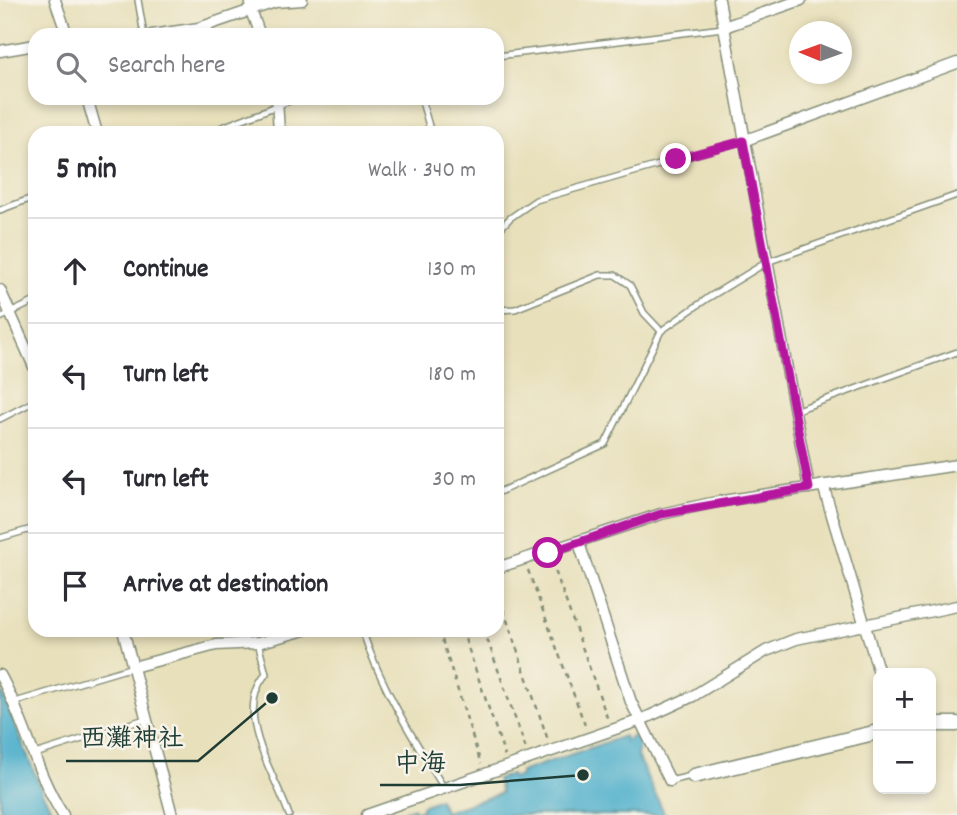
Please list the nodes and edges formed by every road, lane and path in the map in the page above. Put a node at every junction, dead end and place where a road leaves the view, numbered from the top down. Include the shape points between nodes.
1 (55, 0) edge
2 (138, 0) edge
3 (302, 0) edge
4 (719, 0) edge
5 (801, 0) edge
6 (251, 4) edge
7 (724, 27) junction
8 (65, 28) edge
9 (143, 28) edge
10 (199, 28) edge
11 (258, 28) edge
12 (28, 46) edge
13 (0, 51) edge
14 (504, 55) edge
15 (957, 63) edge
16 (89, 105) edge
17 (271, 105) edge
18 (278, 105) edge
19 (423, 105) edge
20 (95, 126) edge
21 (223, 126) edge
22 (279, 126) edge
23 (429, 126) edge
24 (743, 141) junction
25 (957, 195) edge
26 (28, 200) edge
27 (0, 210) edge
28 (504, 224) edge
29 (767, 262) junction
30 (0, 290) edge
31 (28, 304) edge
32 (504, 310) edge
33 (5, 316) edge
34 (661, 331) junction
35 (957, 352) edge
36 (28, 357) edge
37 (28, 405) edge
38 (797, 410) junction
39 (0, 419) edge
40 (957, 465) edge
41 (823, 485) junction
42 (809, 488) junction
43 (504, 490) edge
44 (28, 530) edge
45 (0, 538) edge
46 (579, 543) junction
47 (548, 553) junction
48 (525, 560) junction
49 (504, 566) edge
50 (957, 606) edge
51 (504, 611) edge
52 (867, 626) junction
53 (125, 637) edge
54 (257, 637) edge
55 (280, 637) edge
56 (365, 637) edge
57 (441, 637) edge
58 (464, 637) edge
59 (486, 637) edge
60 (258, 643) junction
61 (133, 667) junction
62 (878, 668) edge
63 (0, 674) edge
64 (15, 702) junction
65 (145, 719) junction
66 (641, 720) junction
67 (936, 724) edge
68 (957, 724) edge
69 (612, 730) junction
70 (873, 733) edge
71 (590, 738) junction
72 (552, 751) junction
73 (35, 754) junction
74 (530, 759) junction
75 (508, 765) junction
76 (484, 774) junction
77 (694, 776) joint
78 (670, 781) joint
79 (444, 788) junction
80 (63, 815) edge
81 (172, 815) edge
82 (289, 815) edge
83 (367, 815) edge

1 - 8 street
2 - 9 lane
3 - 6 street
4 - 7 street
5 - 7 street
6 - 10 street
6 - 11 street
7 - 14 lane
7 - 24 street
12 - 13 street
15 - 24 street
16 - 20 street
17 - 21 lane
18 - 22 street
19 - 23 lane
24 - 28 lane via 536,200
24 - 29 street
25 - 29 lane
26 - 27 lane
29 - 34 lane
29 - 38 street
30 - 33 street
31 - 33 lane
32 - 34 lane via 600,275 615,275 630,285 644,313
33 - 36 street
34 - 43 lane via 605,444
35 - 38 lane
37 - 39 lane
38 - 42 street
40 - 41 street
41 - 42 street
41 - 52 street
42 - 46 street via 661,514
44 - 45 lane
46 - 47 street
46 - 66 street
47 - 48 street
47 - 69 path
48 - 49 street
48 - 71 path
50 - 52 street
51 - 72 path
52 - 62 street
52 - 66 street via 796,639 766,651 693,696
53 - 61 street
54 - 60 street
55 - 60 street
56 - 79 lane via 405,726
57 - 76 path
58 - 75 path
59 - 74 path
60 - 61 street via 216,645
60 - 82 lane via 266,674 254,688 253,715 258,740
61 - 64 lane
61 - 65 street
63 - 64 street
64 - 73 street
65 - 73 lane
65 - 81 street
66 - 69 street
66 - 78 street
67 - 68 street
69 - 71 street
70 - 77 street
71 - 72 street
72 - 74 street
73 - 80 street
74 - 75 street
75 - 76 street
76 - 79 street
77 - 78 lane
79 - 83 street

